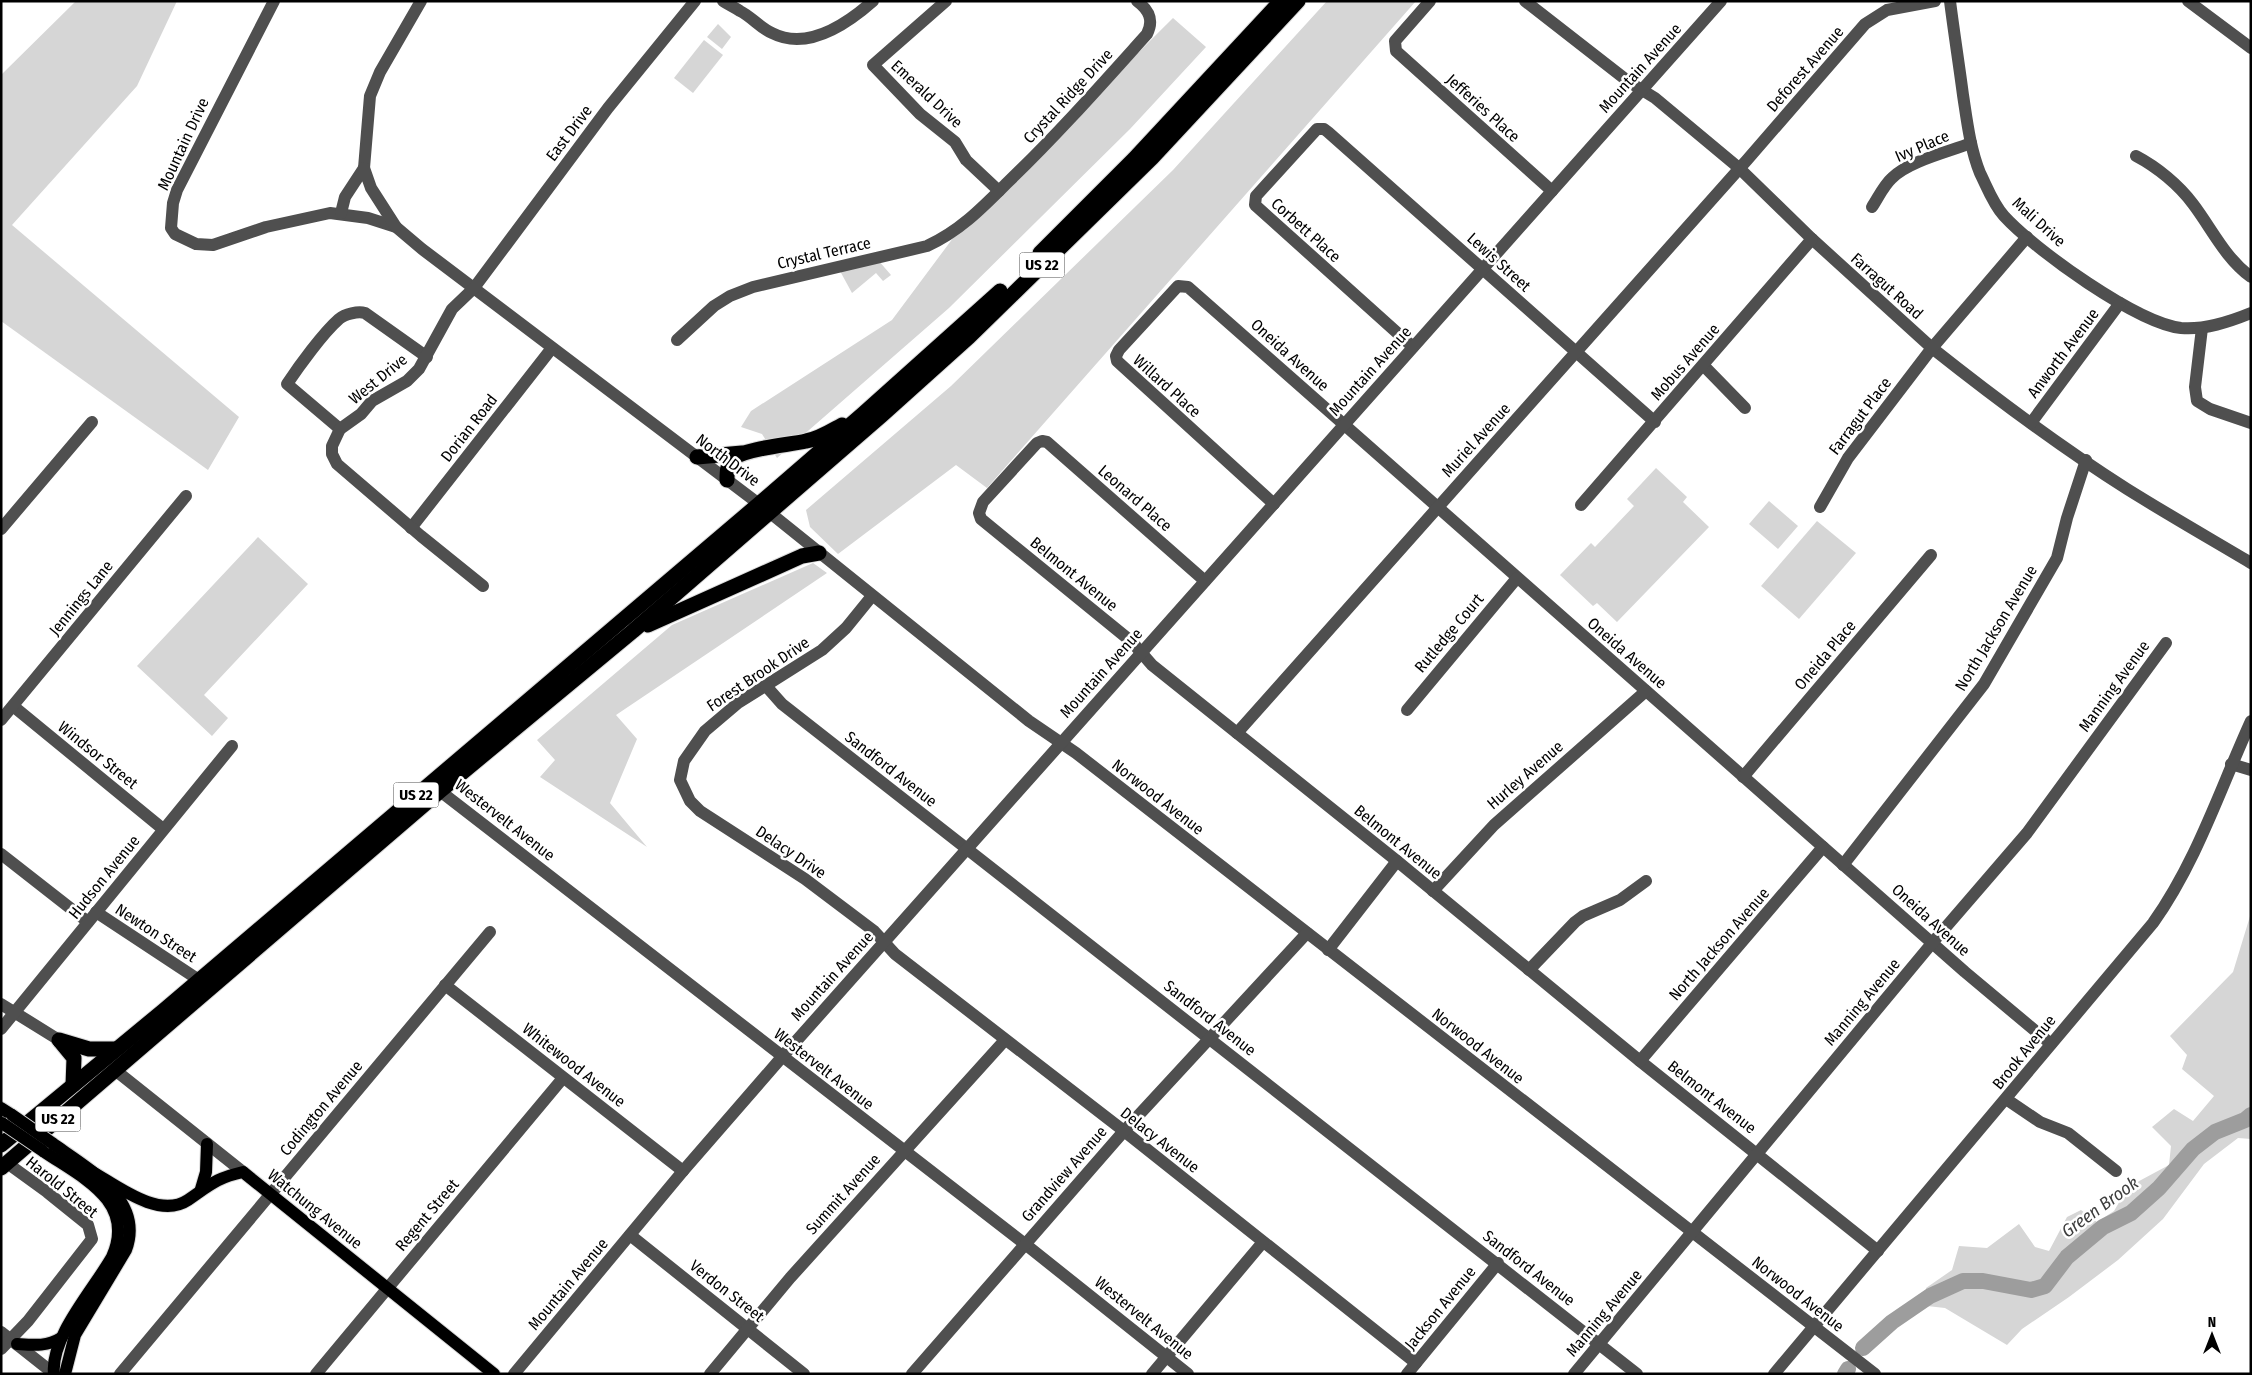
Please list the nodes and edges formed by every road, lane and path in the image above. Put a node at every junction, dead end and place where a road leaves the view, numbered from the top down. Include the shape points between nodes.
1 (274, 1) edge
2 (421, 1) edge
3 (695, 1) edge
4 (723, 1) edge
5 (873, 1) edge
6 (946, 1) edge
7 (1137, 1) edge
8 (1281, 1) edge
9 (1298, 1) edge
10 (1430, 1) edge
11 (1525, 1) edge
12 (1721, 1) edge
13 (1935, 1) edge
14 (1950, 1) edge
15 (2188, 1) edge
16 (737, 6) edge
17 (2251, 48) edge
18 (1642, 90) junction
19 (1321, 129) joint
20 (1971, 143) junction
21 (2136, 156) dead end
22 (364, 168) junction
23 (1739, 168) junction
24 (999, 191) junction
25 (1552, 191) junction
26 (983, 206) joint
27 (1872, 207) dead end
28 (341, 213) junction
29 (368, 218) joint
30 (396, 227) junction
31 (2027, 237) junction
32 (1812, 239) junction
33 (1482, 269) junction
34 (2251, 277) edge
35 (1184, 285) joint
36 (474, 288) junction
37 (2120, 303) junction
38 (2251, 313) edge
39 (2202, 328) junction
40 (677, 340) dead end
41 (1413, 347) junction
42 (552, 348) junction
43 (1932, 348) junction
44 (1576, 353) junction
45 (427, 357) junction
46 (1703, 365) junction
47 (1744, 408) dead end
48 (863, 414) junction
49 (92, 422) dead end
50 (1654, 422) junction
51 (2031, 423) junction
52 (2251, 423) edge
53 (1344, 425) junction
54 (340, 429) junction
55 (1042, 441) joint
56 (743, 453) junction
57 (697, 457) junction
58 (2086, 460) junction
59 (727, 480) junction
60 (186, 496) dead end
61 (1274, 504) junction
62 (1581, 505) dead end
63 (1437, 507) junction
64 (1820, 507) dead end
65 (764, 509) junction
66 (411, 528) junction
67 (1, 529) edge
68 (820, 553) junction
69 (1931, 555) dead end
70 (2251, 563) edge
71 (1517, 578) junction
72 (1205, 581) junction
73 (483, 586) dead end
74 (872, 596) junction
75 (633, 631) junction
76 (2166, 643) dead end
77 (1142, 653) junction
78 (766, 686) junction
79 (1646, 690) junction
80 (13, 706) junction
81 (1406, 710) dead end
82 (1, 720) edge
83 (2251, 721) edge
84 (1237, 734) junction
85 (1060, 744) junction
86 (232, 746) dead end
87 (2232, 764) junction
88 (2251, 770) edge
89 (1743, 777) junction
90 (682, 787) joint
91 (440, 791) junction
92 (163, 829) junction
93 (1823, 847) junction
94 (968, 849) junction
95 (1, 854) edge
96 (1396, 861) junction
97 (1843, 865) junction
98 (1646, 881) dead end
99 (1433, 891) junction
100 (92, 917) junction
101 (490, 932) dead end
102 (1307, 933) junction
103 (884, 942) junction
104 (1933, 942) junction
105 (1328, 950) junction
106 (1529, 970) junction
107 (199, 980) junction
108 (446, 985) junction
109 (1, 1004) edge
110 (15, 1012) junction
111 (1, 1029) edge
112 (1210, 1038) junction
113 (59, 1040) junction
114 (1005, 1040) junction
115 (2051, 1044) junction
116 (116, 1049) junction
117 (782, 1057) junction
118 (1640, 1061) junction
119 (114, 1070) junction
120 (564, 1078) junction
121 (73, 1085) junction
122 (2006, 1100) junction
123 (4, 1117) edge
124 (1124, 1131) junction
125 (207, 1144) junction
126 (1, 1146) edge
127 (47, 1147) junction
128 (903, 1151) junction
129 (1758, 1154) junction
130 (4, 1165) edge
131 (89, 1170) junction
132 (683, 1171) junction
133 (2116, 1171) dead end
134 (243, 1172) junction
135 (201, 1189) junction
136 (270, 1194) junction
137 (1692, 1233) junction
138 (630, 1235) junction
139 (1263, 1242) junction
140 (1024, 1244) junction
141 (1878, 1250) junction
142 (1498, 1263) junction
143 (388, 1288) junction
144 (1814, 1327) junction
145 (748, 1328) junction
146 (9, 1338) edge
147 (61, 1338) junction
148 (1600, 1343) junction
149 (1, 1349) edge
150 (1166, 1356) junction
151 (1416, 1363) junction
152 (1872, 1372) edge
153 (53, 1374) edge
154 (65, 1374) edge
155 (120, 1374) edge
156 (316, 1374) edge
157 (494, 1374) edge
158 (514, 1374) edge
159 (710, 1374) edge
160 (804, 1374) edge
161 (912, 1374) edge
162 (1152, 1374) edge
163 (1188, 1374) edge
164 (1407, 1374) edge
165 (1574, 1374) edge
166 (1637, 1374) edge
167 (1774, 1374) edge

1 - 28 street, Mountain Drive via 186,169 173,203 171,228 175,234 196,244 213,245 296,220
2 - 22 street via 380,72 370,96
3 - 36 street, East Drive via 608,108
4 - 16 street
5 - 16 street via 816,37 799,40 773,34
6 - 24 street, Emerald Drive via 873,65 920,114 955,142 966,160
7 - 24 street, Crystal Ridge Drive via 1151,17 1147,34
8 - 48 highway, US 22 via 1134,159 1048,245
9 - 65 highway, US 22 via 1152,158 969,337
10 - 25 street, Jefferies Place via 1395,41 1399,55
11 - 18 street, Farragut Road
12 - 18 street, Mountain Avenue
13 - 23 street, Deforest Avenue via 1886,10 1865,24
14 - 20 street, Mali Drive
15 - 17 street
18 - 23 street, Farragut Road
18 - 25 street, Mountain Avenue
19 - 33 street, Lewis Street
19 - 41 street, Corbett Place via 1313,132 1256,196 1255,205
20 - 27 street, Ivy Place via 1900,172 1891,178
20 - 31 street, Mali Drive via 1992,198 2003,215
21 - 34 street via 2170,180 2192,202 2232,261
22 - 28 street via 345,197
22 - 30 street via 372,188
23 - 32 street, Farragut Road
23 - 44 street, Muriel Avenue
24 - 26 street, Crystal Ridge Drive
25 - 33 street, Mountain Avenue
26 - 40 street, Crystal Terrace via 962,225 927,246 786,278 730,296 714,306
28 - 29 street, Mountain Drive
29 - 30 street, North Drive
30 - 36 street, North Drive
31 - 37 street, Mali Drive
31 - 43 street, Farragut Place
32 - 43 street, Farragut Road
32 - 46 street, Mobus Avenue
33 - 41 street, Mountain Avenue
33 - 44 street, Lewis Street
35 - 53 street, Oneida Avenue
35 - 61 street, Willard Place via 1173,290 1119,350 1117,361
36 - 42 street, North Drive
36 - 45 street, West Drive via 452,309
37 - 39 street, Mali Drive via 2160,324
37 - 51 street, Anworth Avenue
38 - 39 street, Mali Drive
39 - 52 street via 2195,387 2197,400 2210,409
41 - 53 street, Mountain Avenue
42 - 57 street, North Drive
42 - 66 street, Dorian Road
43 - 51 street, Farragut Road
43 - 64 street, Farragut Place via 1848,458
44 - 50 street, Lewis Street
44 - 63 street, Muriel Avenue
45 - 54 street, West Drive via 407,380 372,401 361,414
45 - 54 street via 365,312 340,318 287,384
46 - 47 street
46 - 50 street, Mobus Avenue
48 - 56 highway via 808,441
48 - 65 highway, US 22
49 - 67 street
50 - 62 street, Mobus Avenue
51 - 58 street, Farragut Road
53 - 61 street, Mountain Avenue
53 - 63 street, Oneida Avenue
54 - 66 street via 332,446 337,464
55 - 72 street, Leonard Place
55 - 77 street, Belmont Avenue via 982,502 981,519
56 - 57 highway
56 - 59 highway via 733,458 728,466
57 - 59 street, North Drive
58 - 70 street, Farragut Road via 2126,488
58 - 97 street, North Jackson Avenue via 2057,558 1984,684
59 - 65 street, North Drive
60 - 80 street, Jennings Lane
61 - 72 street, Mountain Avenue
63 - 71 street, Oneida Avenue
63 - 84 street, Muriel Avenue
65 - 68 street, North Drive
65 - 75 highway, US 22
65 - 107 highway, US 22
66 - 73 street
68 - 74 street, North Drive
68 - 75 highway via 802,556
69 - 89 street, Oneida Place
71 - 79 street, Oneida Avenue
71 - 81 street, Rutledge Court
72 - 77 street, Mountain Avenue
74 - 78 street, Forest Brook Drive via 836,638
74 - 85 street, North Drive
75 - 91 highway, US 22
76 - 104 street, Manning Avenue via 2027,833
77 - 84 street, Belmont Avenue via 1152,665
77 - 85 street, Mountain Avenue
78 - 90 street, Forest Brook Drive via 721,716 695,742 680,773
78 - 94 street, Sandford Avenue via 782,704
79 - 89 street, Oneida Avenue
79 - 99 street, Hurley Avenue via 1494,824
80 - 82 street, Jennings Lane
80 - 92 street, Windsor Street
83 - 87 street, Brook Avenue
84 - 96 street, Belmont Avenue
85 - 94 street, Mountain Avenue
85 - 102 street, Norwood Avenue via 1076,753
86 - 92 street, Hudson Avenue
87 - 88 street
87 - 115 street, Brook Avenue via 2208,824 2169,901
89 - 93 street, Oneida Avenue
90 - 103 street, Delacy Drive via 690,801 713,821 805,879
91 - 117 street, Westervelt Avenue
91 - 119 highway, US 22
92 - 100 street, Hudson Avenue
93 - 97 street, Oneida Avenue
93 - 118 street, North Jackson Avenue
94 - 103 street, Mountain Avenue
94 - 112 street, Sandford Avenue
95 - 100 street, Newton Street
96 - 99 street, Belmont Avenue
96 - 105 street
97 - 104 street, Oneida Avenue
98 - 106 street via 1620,900 1575,922
99 - 106 street, Belmont Avenue
100 - 107 street, Newton Street
100 - 110 street, Hudson Avenue
101 - 108 street, Codington Avenue
102 - 105 street, Norwood Avenue
102 - 112 street, Grandview Avenue
103 - 114 street, Delacy Avenue
103 - 117 street, Mountain Avenue
104 - 115 street, Oneida Avenue
104 - 129 street, Manning Avenue
105 - 137 street, Norwood Avenue
106 - 118 street, Belmont Avenue
107 - 116 highway, US 22
108 - 120 street, Whitewood Avenue
108 - 136 street, Codington Avenue
109 - 110 street
110 - 111 street, Hudson Avenue
110 - 113 street
112 - 124 street, Grandview Avenue
112 - 142 street, Sandford Avenue
113 - 116 highway via 89,1049
113 - 121 highway via 74,1058
114 - 124 street, Delacy Avenue
114 - 128 street, Summit Avenue
115 - 122 street, Brook Avenue
116 - 121 highway, US 22
117 - 128 street, Westervelt Avenue
117 - 132 street, Mountain Avenue
118 - 129 street, Belmont Avenue
119 - 125 street, Watchung Avenue
119 - 130 highway, US 22
120 - 132 street, Whitewood Avenue
120 - 143 street, Regent Street
121 - 126 highway, US 22
122 - 133 street via 2040,1122 2068,1133
122 - 141 street, Brook Avenue
123 - 127 main road, bridge
124 - 139 street, Delacy Avenue
124 - 140 street, Grandview Avenue
125 - 134 street, Watchung Avenue
125 - 135 main road via 206,1172
127 - 131 main road
127 - 147 main road via 106,1196 119,1225 112,1257
128 - 140 street, Westervelt Avenue
128 - 145 street, Summit Avenue
129 - 137 street, Manning Avenue
129 - 141 street, Belmont Avenue
130 - 146 street, Harold Street via 88,1225 92,1239 28,1321
131 - 135 main road via 156,1205 181,1203
131 - 154 main road via 124,1204 130,1238 123,1258 74,1335
132 - 138 street, Mountain Avenue
134 - 135 main road via 226,1176
134 - 136 main road, Watchung Avenue
136 - 143 main road, Watchung Avenue
136 - 155 street, Codington Avenue
137 - 144 street, Norwood Avenue
137 - 148 street, Manning Avenue
138 - 145 street, Verdon Street
138 - 158 street, Mountain Avenue
139 - 150 street
139 - 151 street, Delacy Avenue
140 - 150 street, Westervelt Avenue
140 - 161 street, Grandview Avenue
141 - 144 street, Brook Avenue
142 - 148 street, Sandford Avenue
142 - 151 street, Jackson Avenue
143 - 156 street, Regent Street
143 - 157 main road, Watchung Avenue
144 - 152 street, Norwood Avenue
144 - 167 street, Brook Avenue
145 - 159 street, Summit Avenue
145 - 160 street, Verdon Street
146 - 147 main road via 41,1345
146 - 149 street
146 - 153 street
147 - 153 main road via 55,1351
148 - 165 street, Manning Avenue
148 - 166 street, Sandford Avenue
150 - 162 street
150 - 163 street, Westervelt Avenue
151 - 164 street, Jackson Avenue

